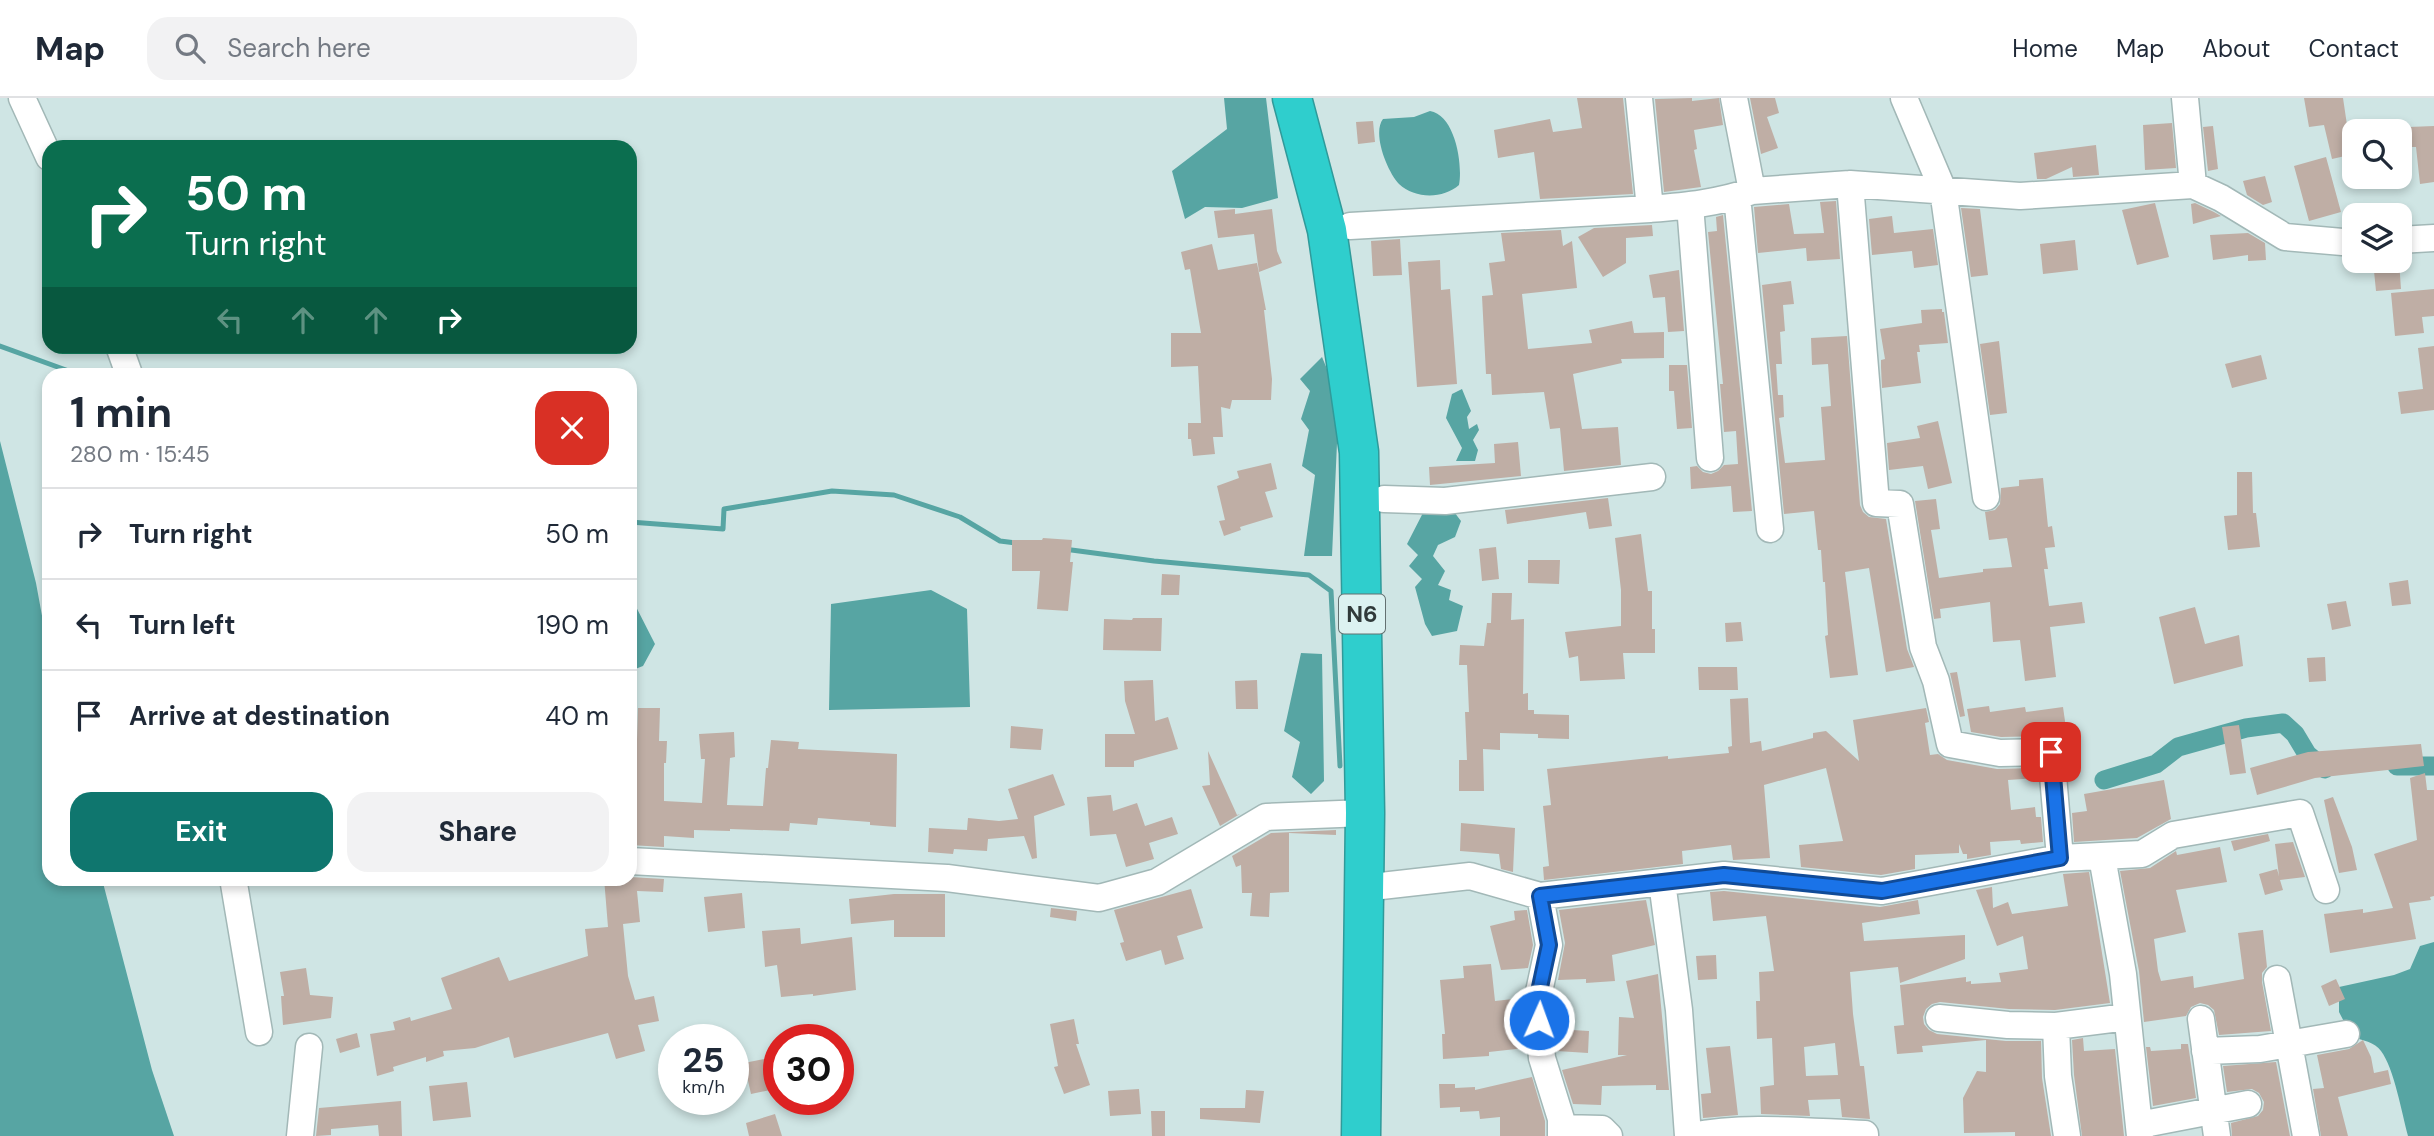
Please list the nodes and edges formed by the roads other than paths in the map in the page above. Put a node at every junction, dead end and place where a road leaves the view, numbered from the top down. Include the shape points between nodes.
1 (22, 98) edge
2 (1292, 98) edge
3 (1315, 98) edge
4 (1639, 98) edge
5 (1734, 98) edge
6 (1904, 98) edge
7 (2185, 98) edge
8 (42, 142) edge
9 (1850, 184) junction
10 (2193, 185) junction
11 (1943, 190) junction
12 (1745, 194) junction
13 (1690, 205) junction
14 (1650, 209) junction
15 (1350, 226) junction
16 (2434, 237) edge
17 (2412, 239) edge
18 (2342, 242) edge
19 (1710, 458) dead end
20 (1652, 477) dead end
21 (1986, 497) dead end
22 (1384, 499) junction
23 (1770, 529) dead end
24 (1365, 813) junction
25 (2102, 857) junction
26 (2060, 858) junction
27 (637, 861) edge
28 (1662, 882) junction
29 (234, 886) edge
30 (1381, 887) junction
31 (2326, 890) dead end
32 (1540, 896) junction
33 (2277, 979) dead end
34 (2127, 1017) junction
35 (1939, 1018) dead end
36 (2201, 1019) dead end
37 (2056, 1026) junction
38 (258, 1032) dead end
39 (2346, 1034) dead end
40 (2289, 1045) junction
41 (309, 1047) dead end
42 (2205, 1051) junction
43 (2248, 1104) dead end
44 (2215, 1124) edge
45 (2140, 1130) edge
46 (1561, 1132) edge
47 (300, 1136) edge
48 (1361, 1136) edge
49 (1380, 1136) edge
50 (1608, 1136) edge
51 (1690, 1136) edge
52 (1865, 1136) edge
53 (2067, 1136) edge
54 (2306, 1136) edge

1 - 8 street
2 - 24 highway, N6 via 1327,230 1359,452
3 - 15 highway, N6
4 - 14 street
5 - 12 street
6 - 11 street
7 - 10 street
9 - 11 street
9 - 12 street
9 - 26 street via 1876,503 1900,504 1923,648 1936,681 1950,744 2000,753 2051,752
10 - 11 street via 2020,196
10 - 18 street via 2285,237
11 - 21 street
12 - 13 street
12 - 23 street
13 - 14 street
13 - 19 street
14 - 15 street
15 - 22 highway, N6 via 1382,451
16 - 17 street
20 - 22 street via 1445,501
22 - 30 highway, N6
24 - 27 street via 1266,817 1157,882 1099,898 947,878
24 - 48 highway, N6
25 - 26 street
25 - 31 street via 2142,854 2173,835 2300,813
25 - 34 street
26 - 28 street via 1882,891 1724,875
28 - 32 street
28 - 51 street
29 - 38 street
30 - 32 street via 1470,876
30 - 49 highway, N6
32 - 46 street via 1549,945 1537,1001 1542,1058
33 - 40 street
34 - 37 street
34 - 45 street
35 - 37 street
36 - 42 street
37 - 53 street
39 - 40 street
40 - 42 street
40 - 54 street
41 - 47 street
42 - 44 street
43 - 44 street
44 - 45 street
46 - 50 street via 1602,1129
51 - 52 street via 1783,1131

